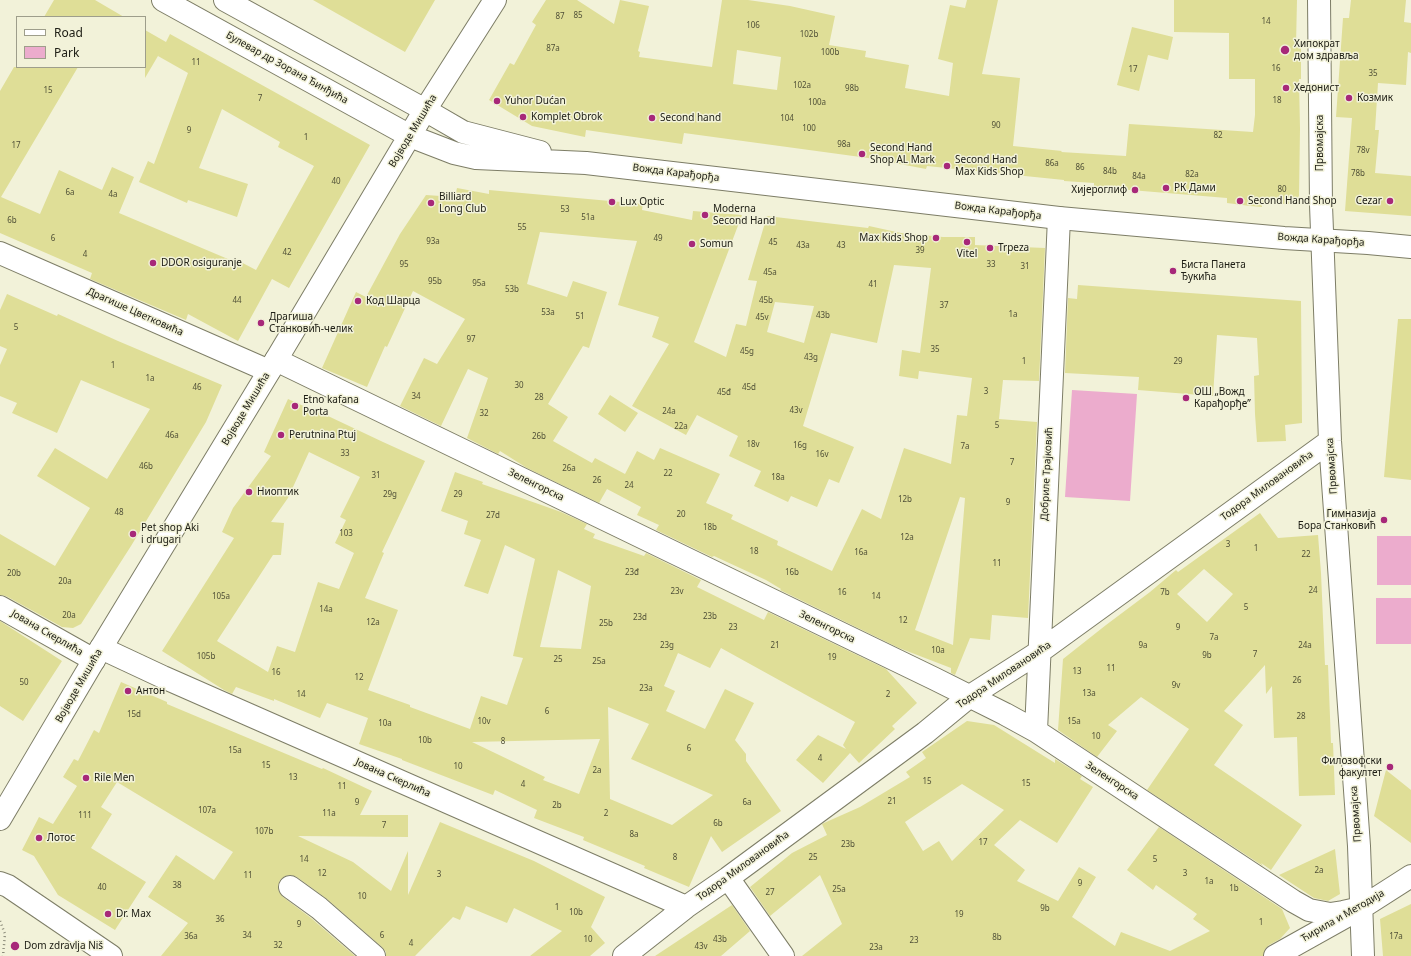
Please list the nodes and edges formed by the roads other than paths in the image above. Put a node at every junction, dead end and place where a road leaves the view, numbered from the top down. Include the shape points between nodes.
1 (164, 0) edge
2 (225, 0) edge
3 (495, 0) edge
4 (1319, 0) edge
5 (425, 110) junction
6 (410, 136) junction
7 (586, 163) junction
8 (1059, 218) junction
9 (1322, 241) junction
10 (1411, 248) edge
11 (0, 253) edge
12 (272, 366) junction
13 (1330, 441) junction
14 (0, 607) edge
15 (1039, 652) junction
16 (97, 654) junction
17 (970, 696) junction
18 (1036, 731) junction
19 (0, 819) edge
20 (1411, 876) edge
21 (728, 878) junction
22 (0, 883) edge
23 (290, 887) dead end
24 (686, 907) junction
25 (1361, 908) junction
26 (111, 956) edge
27 (374, 956) edge
28 (624, 956) edge
29 (783, 956) edge
30 (1275, 956) edge
31 (1363, 956) edge

1 - 6 street, Булевар др Зорана Ђинђића
2 - 5 street
3 - 5 street, Војводе Мишића
4 - 9 street, Првомајска
5 - 6 street, Војводе Мишића
5 - 7 street, Вожда Карађорђа via 463,132
6 - 7 street, Вожда Карађорђа via 454,153 476,158
6 - 12 street, Војводе Мишића
7 - 8 street, Вожда Карађорђа
8 - 9 street, Вожда Карађорђа
8 - 15 street, Добриле Трајковић
9 - 10 street, Вожда Карађорђа
9 - 13 street, Првомајска
11 - 12 street, Драгише Цветковића
12 - 16 street, Војводе Мишића
12 - 17 street, Зеленгорска
13 - 15 street, Тодора Миловановића
13 - 25 street, Првомајска via 1359,846
14 - 16 street, Јована Скерлића
15 - 17 street, Тодора Миловановића
15 - 18 street, Добриле Трајковић
16 - 19 street, Војводе Мишића
16 - 24 street, Јована Скерлића via 157,674
17 - 18 street, Зеленгорска
17 - 21 street, Тодора Миловановића via 925,733
18 - 25 street, Зеленгорска via 1309,910 1330,914
20 - 25 street, Ћирила и Методија
21 - 24 street, Тодора Миловановића
21 - 29 street
22 - 26 street
23 - 27 street via 319,908
24 - 28 street, Тодора Миловановића
25 - 30 street, Ћирила и Методија
25 - 31 street, Првомајска

